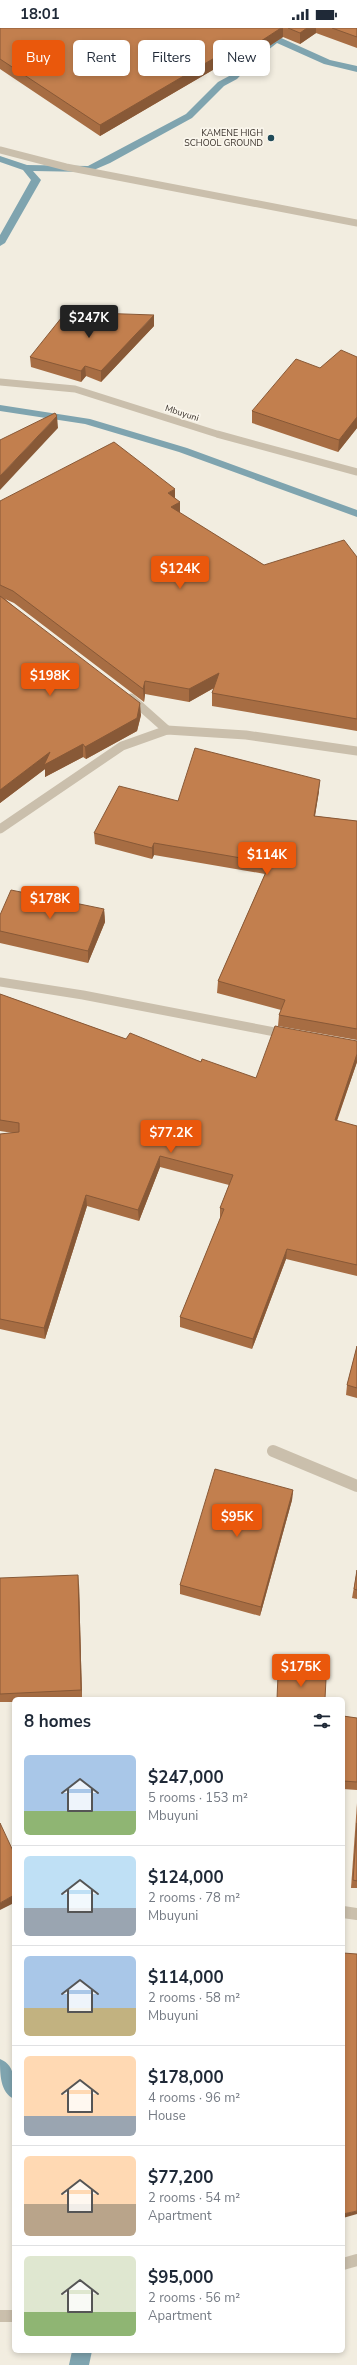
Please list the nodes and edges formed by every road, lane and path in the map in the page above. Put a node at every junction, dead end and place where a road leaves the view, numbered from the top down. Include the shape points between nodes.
1 (0, 150) edge
2 (357, 223) edge
3 (0, 382) edge
4 (357, 472) edge
5 (122, 691) edge
6 (167, 730) junction
7 (357, 751) edge
8 (0, 829) edge
9 (0, 982) edge
10 (294, 1036) edge
11 (273, 1451) dead end
12 (357, 1486) edge
13 (345, 1912) edge
14 (357, 1914) edge
15 (357, 2260) edge
16 (345, 2263) edge
17 (0, 2316) edge
18 (12, 2316) edge

1 - 2 street via 66,167
3 - 4 street, Mbuyuni via 75,389 217,434
5 - 6 street
6 - 7 street via 246,735
6 - 8 street via 122,746
9 - 10 street via 83,995
11 - 12 street
13 - 14 street
15 - 16 street
17 - 18 street

